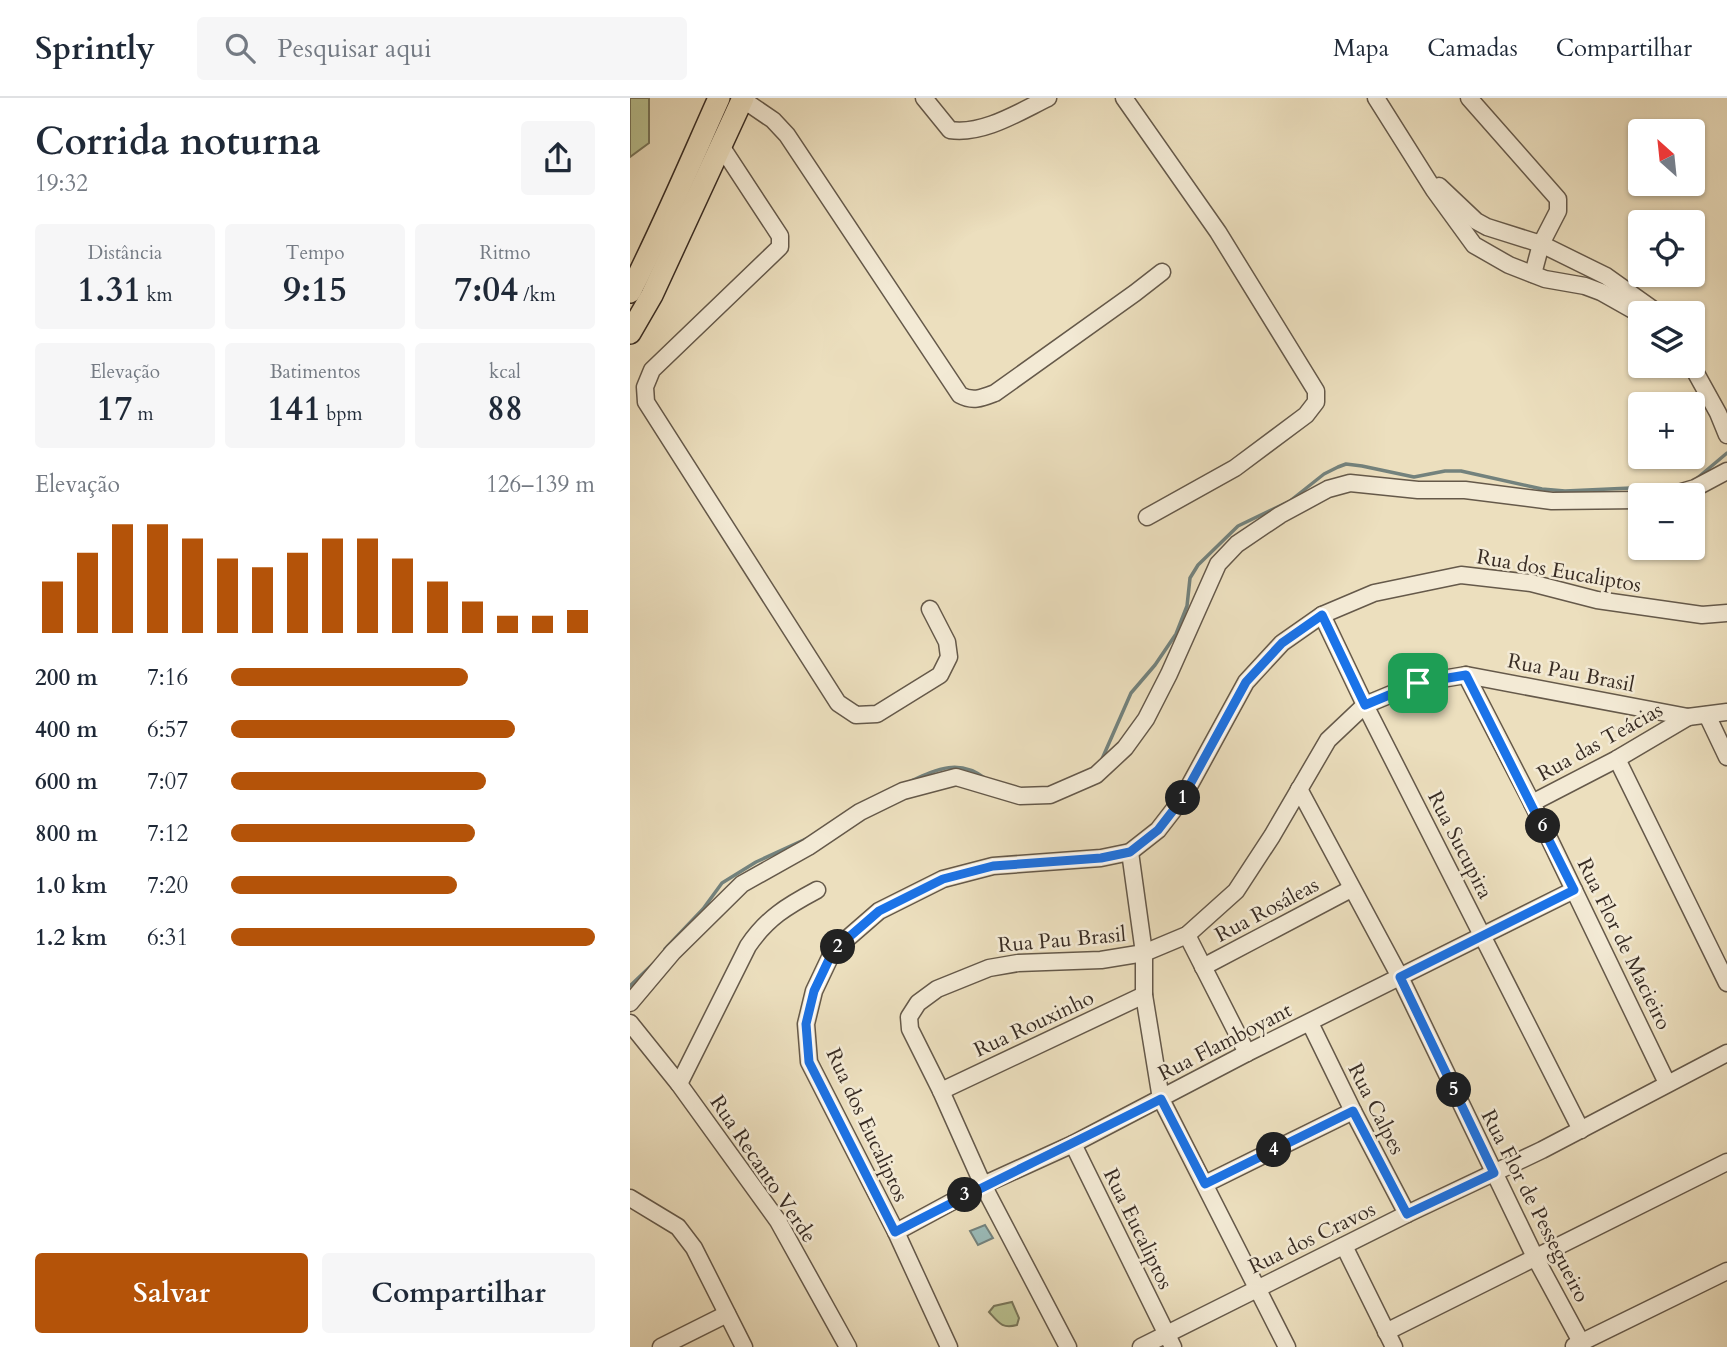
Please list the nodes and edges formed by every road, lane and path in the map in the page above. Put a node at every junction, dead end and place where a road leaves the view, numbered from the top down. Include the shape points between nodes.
1 (719, 98) edge
2 (924, 98) edge
3 (1048, 98) edge
4 (1124, 98) edge
5 (1376, 98) edge
6 (1469, 98) edge
7 (743, 99) edge
8 (721, 146) junction
9 (1422, 170) junction
10 (1509, 234) junction
11 (1541, 244) junction
12 (1500, 261) junction
13 (1162, 272) dead end
14 (1533, 274) junction
15 (630, 292) edge
16 (1641, 301) edge
17 (1628, 307) edge
18 (630, 333) edge
19 (1698, 378) edge
20 (1727, 435) edge
21 (1727, 471) edge
22 (1704, 483) edge
23 (1628, 500) edge
24 (1147, 517) dead end
25 (930, 609) dead end
26 (1727, 613) edge
27 (1322, 615) junction
28 (1466, 675) junction
29 (1365, 705) junction
30 (1727, 712) edge
31 (1707, 715) junction
32 (1688, 717) junction
33 (1727, 757) edge
34 (1617, 759) junction
35 (1299, 789) junction
36 (1532, 803) junction
37 (1130, 852) junction
38 (817, 890) dead end
39 (1351, 890) junction
40 (1574, 890) junction
41 (1187, 935) junction
42 (1483, 936) junction
43 (1144, 953) junction
44 (1203, 967) junction
45 (1400, 977) junction
46 (1727, 983) edge
47 (1144, 995) junction
48 (630, 1003) edge
49 (630, 1023) edge
50 (1310, 1023) junction
51 (1247, 1053) junction
52 (1727, 1053) edge
53 (1667, 1083) junction
54 (679, 1084) junction
55 (941, 1091) junction
56 (1161, 1099) junction
57 (1353, 1111) junction
58 (1581, 1130) junction
59 (1073, 1144) junction
60 (1727, 1162) edge
61 (1494, 1173) junction
62 (1205, 1184) junction
63 (983, 1185) junction
64 (630, 1198) edge
65 (1407, 1214) junction
66 (895, 1232) junction
67 (1344, 1247) junction
68 (1535, 1257) junction
69 (1727, 1271) edge
70 (1258, 1288) junction
71 (727, 1314) junction
72 (1387, 1332) junction
73 (1169, 1340) edge
74 (1576, 1345) edge
75 (661, 1347) edge
76 (744, 1347) edge
77 (848, 1347) edge
78 (949, 1347) edge
79 (1068, 1347) edge
80 (1141, 1347) edge
81 (1287, 1347) edge
82 (1394, 1347) edge

1 - 15 main road
2 - 3 street via 950,130 961,131 994,123
4 - 24 street via 1218,232 1316,391 1316,402 1306,415 1235,468
5 - 9 street
6 - 11 street via 1558,199 1558,211
7 - 8 main road
7 - 13 street via 787,135 966,399 995,393
8 - 18 main road
8 - 25 street via 780,236 780,247 652,370 645,387 646,402 838,703 856,715 877,714 940,675 949,657 947,642
9 - 10 street via 1476,221
9 - 12 street via 1474,245
10 - 11 street
10 - 12 street
11 - 14 street
11 - 16 street via 1606,276
12 - 14 street
14 - 17 street via 1601,292
19 - 20 street
21 - 22 street
23 - 48 street via 1552,502 1465,490 1350,483 1328,489 1237,544 1218,564 1146,719 1125,748 1096,775 1050,795 1020,796 956,777 903,791 860,812 742,884 673,952
26 - 27 street, Rua dos Eucaliptos via 1702,615 1610,602 1531,583 1461,575 1374,593
27 - 29 street, Rua Sucupira
27 - 37 street, Rua dos Eucaliptos via 1282,643 1246,682 1182,799 1158,830
28 - 29 street, Rua Pau Brasil via 1418,683
28 - 32 street, Rua Pau Brasil
28 - 36 street, Rua Flor de Macieiro
29 - 35 street, Rua Pau Brasil via 1328,740
29 - 42 street, Rua Sucupira
30 - 31 street, Rua Pau Brasil
31 - 32 street, Rua Pau Brasil
31 - 33 street
32 - 34 street, Rua das Teácias
34 - 36 street, Rua das Teácias
34 - 46 street
35 - 39 street, Rua Flor de Pessegueiro
35 - 41 street, Rua Pau Brasil via 1236,891
36 - 40 street, Rua Flor de Macieiro
37 - 43 street
37 - 66 street, Rua dos Eucaliptos via 993,866 943,879 879,911 833,951 814,991 806,1024 809,1062
38 - 54 street via 761,927
39 - 44 street, Rua Rosáleas
39 - 45 street, Rua Flor de Pessegueiro
40 - 42 street, Rua Flamboyant
40 - 53 street, Rua Flor de Macieiro
41 - 43 street, Rua Pau Brasil
41 - 44 street
42 - 45 street, Rua Flamboyant
42 - 58 street, Rua Sucupira
43 - 47 street
43 - 55 street, Rua Pau Brasil via 998,966 937,989 918,1003 909,1017 910,1029
44 - 51 street
45 - 50 street, Rua Flamboyant
45 - 61 street, Rua Flor de Pessegueiro
47 - 55 street, Rua Rouxinho
47 - 56 street
49 - 54 street, Rua Recanto Verde
50 - 51 street, Rua Flamboyant
50 - 57 street, Rua Calpes
51 - 56 street, Rua Flamboyant
52 - 53 street, Rua dos Cravos
53 - 58 street, Rua dos Cravos
54 - 77 street, Rua Recanto Verde via 778,1221
55 - 63 street, Rua Pau Brasil
56 - 59 street, Rua Flamboyant
56 - 62 street
57 - 62 street
57 - 65 street, Rua Calpes
58 - 61 street, Rua dos Cravos
59 - 63 street, Rua Flamboyant
59 - 73 street, Rua Eucaliptos
60 - 68 street
61 - 65 street, Rua dos Cravos
61 - 68 street, Rua Flor de Pessegueiro
62 - 70 street
63 - 66 street, Rua Flamboyant
63 - 79 street, Rua Pau Brasil
64 - 71 street via 678,1227 694,1248
65 - 67 street, Rua dos Cravos
66 - 78 street, Rua dos Eucaliptos
67 - 70 street, Rua dos Cravos
67 - 72 street
68 - 72 street
68 - 74 street, Rua Flor de Pessegueiro
69 - 74 street
70 - 73 street, Rua dos Cravos
70 - 81 street
71 - 75 street
71 - 76 street
72 - 82 street
73 - 80 street, Rua dos Cravos

